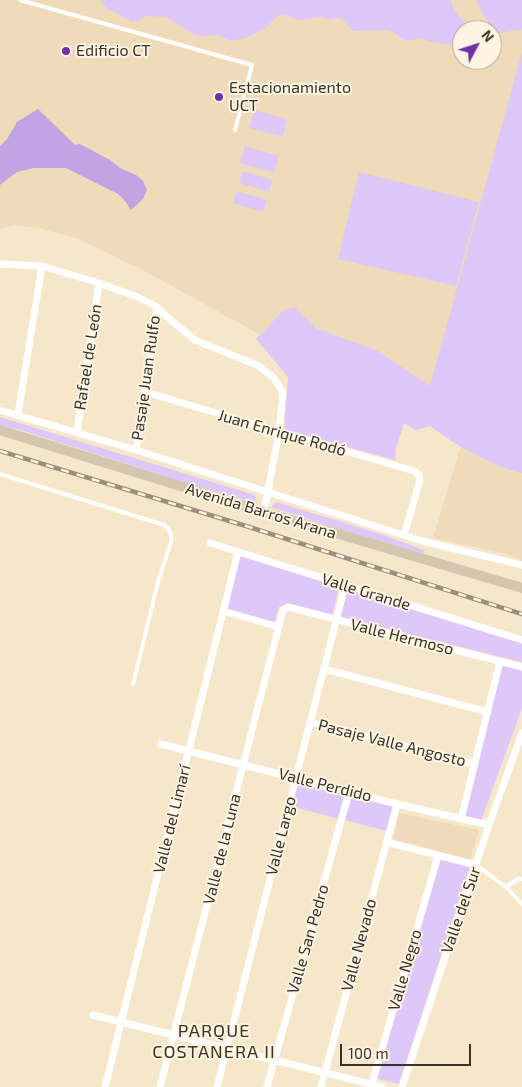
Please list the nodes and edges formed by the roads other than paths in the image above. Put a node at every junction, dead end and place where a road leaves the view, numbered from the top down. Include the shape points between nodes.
1 (20, 0) edge
2 (235, 130) dead end
3 (0, 264) edge
4 (42, 266) junction
5 (99, 283) junction
6 (157, 306) junction
7 (144, 392) junction
8 (0, 410) edge
9 (18, 414) junction
10 (0, 430) edge
11 (77, 432) junction
12 (279, 432) junction
13 (136, 450) junction
14 (0, 474) edge
15 (268, 493) junction
16 (264, 512) junction
17 (404, 535) junction
18 (210, 544) dead end
19 (238, 552) junction
20 (522, 565) edge
21 (345, 586) junction
22 (522, 588) edge
23 (283, 610) joint
24 (223, 612) junction
25 (336, 620) junction
26 (279, 627) junction
27 (522, 640) edge
28 (500, 661) junction
29 (522, 667) edge
30 (324, 669) junction
31 (133, 684) dead end
32 (488, 712) junction
33 (310, 722) junction
34 (522, 733) edge
35 (161, 744) dead end
36 (189, 750) junction
37 (244, 764) junction
38 (475, 764) junction
39 (296, 778) junction
40 (349, 792) junction
41 (397, 804) junction
42 (461, 819) junction
43 (489, 825) junction
44 (386, 842) junction
45 (438, 856) junction
46 (476, 865) junction
47 (522, 879) edge
48 (506, 887) junction
49 (522, 904) edge
50 (93, 1015) dead end
51 (121, 1022) junction
52 (174, 1035) junction
53 (226, 1048) junction
54 (274, 1060) junction
55 (325, 1073) junction
56 (372, 1086) edge
57 (105, 1087) edge
58 (160, 1087) edge
59 (217, 1087) edge
60 (267, 1087) edge
61 (321, 1087) edge
62 (382, 1087) edge
63 (402, 1087) edge

1 - 2 lane via 252,65
3 - 4 street
4 - 5 street
4 - 9 street
5 - 6 street
5 - 11 street, Rafael de León
6 - 7 street, Pasaje Juan Rulfo
6 - 12 street via 195,340 267,371 283,393
7 - 12 street, Juan Enrique Rodó
7 - 13 street, Pasaje Juan Rulfo
8 - 9 street, Avenida Barros Arana
9 - 11 street, Avenida Barros Arana
10 - 16 main road, Avenida Barros Arana
11 - 13 street, Avenida Barros Arana
12 - 15 street
12 - 17 street, Juan Enrique Rodó via 419,475
13 - 15 street, Avenida Barros Arana
14 - 31 lane via 164,525 169,530 171,542
15 - 16 street
15 - 17 street, Avenida Barros Arana
16 - 22 main road, Avenida Barros Arana
17 - 20 street, Avenida Barros Arana
18 - 19 street, Valle Grande
19 - 21 street, Valle Grande
19 - 24 street, Valle del Limarí
21 - 25 street, Valle Largo
21 - 27 street, Valle Grande
23 - 25 street, Valle Hermoso via 288,607
23 - 26 street, Valle de la Luna
24 - 26 street
24 - 36 street, Valle del Limarí
25 - 28 street, Valle Hermoso
25 - 30 street, Valle Largo
26 - 37 street, Valle de la Luna
28 - 29 street, Valle Hermoso
28 - 32 street
30 - 32 street
30 - 33 street, Valle Largo
32 - 38 street
33 - 38 street, Pasaje Valle Angosto
33 - 39 street, Valle Largo
34 - 43 street, Valle del Sur
35 - 36 street, Valle Perdido
36 - 37 street, Valle Perdido
36 - 51 street, Valle del Limarí
37 - 39 street, Valle Perdido
37 - 52 street, Valle de la Luna
38 - 42 street
39 - 40 street, Valle Perdido
39 - 53 street, Valle Largo
40 - 41 street, Valle Perdido
40 - 54 street, Valle San Pedro
41 - 42 street, Valle Perdido
41 - 44 street, Valle Nevado
42 - 43 street, Valle Perdido
43 - 46 street, Valle del Sur
44 - 45 street
44 - 55 street, Valle Nevado
45 - 46 street
45 - 56 street, Valle Negro
46 - 48 lane
46 - 63 street, Valle del Sur
47 - 48 lane
48 - 49 lane
50 - 51 street
51 - 52 street
51 - 57 street, Valle del Limarí
52 - 53 street
52 - 58 street, Valle de la Luna
53 - 54 street
53 - 59 street, Valle Largo
54 - 55 street
54 - 60 street, Valle San Pedro
55 - 56 street
55 - 61 street, Valle Nevado
56 - 62 street

